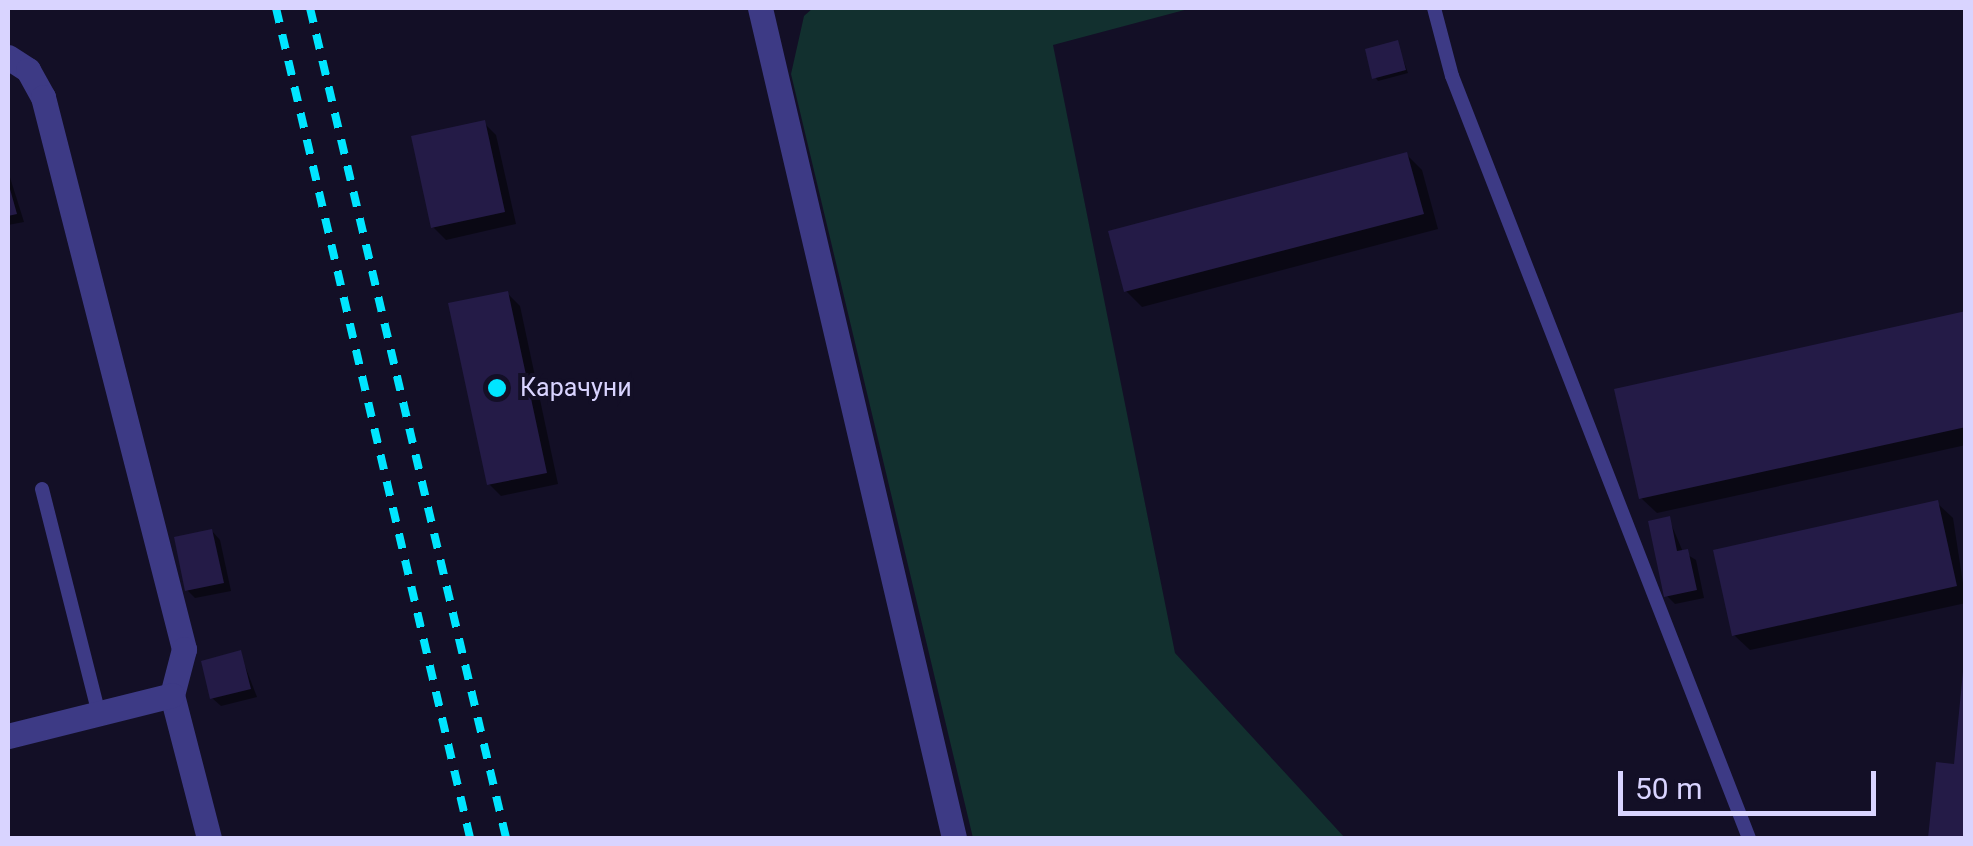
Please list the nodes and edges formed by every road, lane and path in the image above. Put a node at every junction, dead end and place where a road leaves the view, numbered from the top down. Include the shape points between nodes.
1 (760, 8) edge
2 (1434, 8) edge
3 (8, 58) edge
4 (42, 489) dead end
5 (172, 695) junction
6 (99, 715) junction
7 (8, 736) edge
8 (209, 838) edge
9 (954, 838) edge
10 (1749, 838) edge

1 - 9 street
2 - 10 lane via 1460,94
3 - 5 street via 28,70 44,97 184,649
4 - 6 lane
5 - 6 street
5 - 8 street
6 - 7 street

